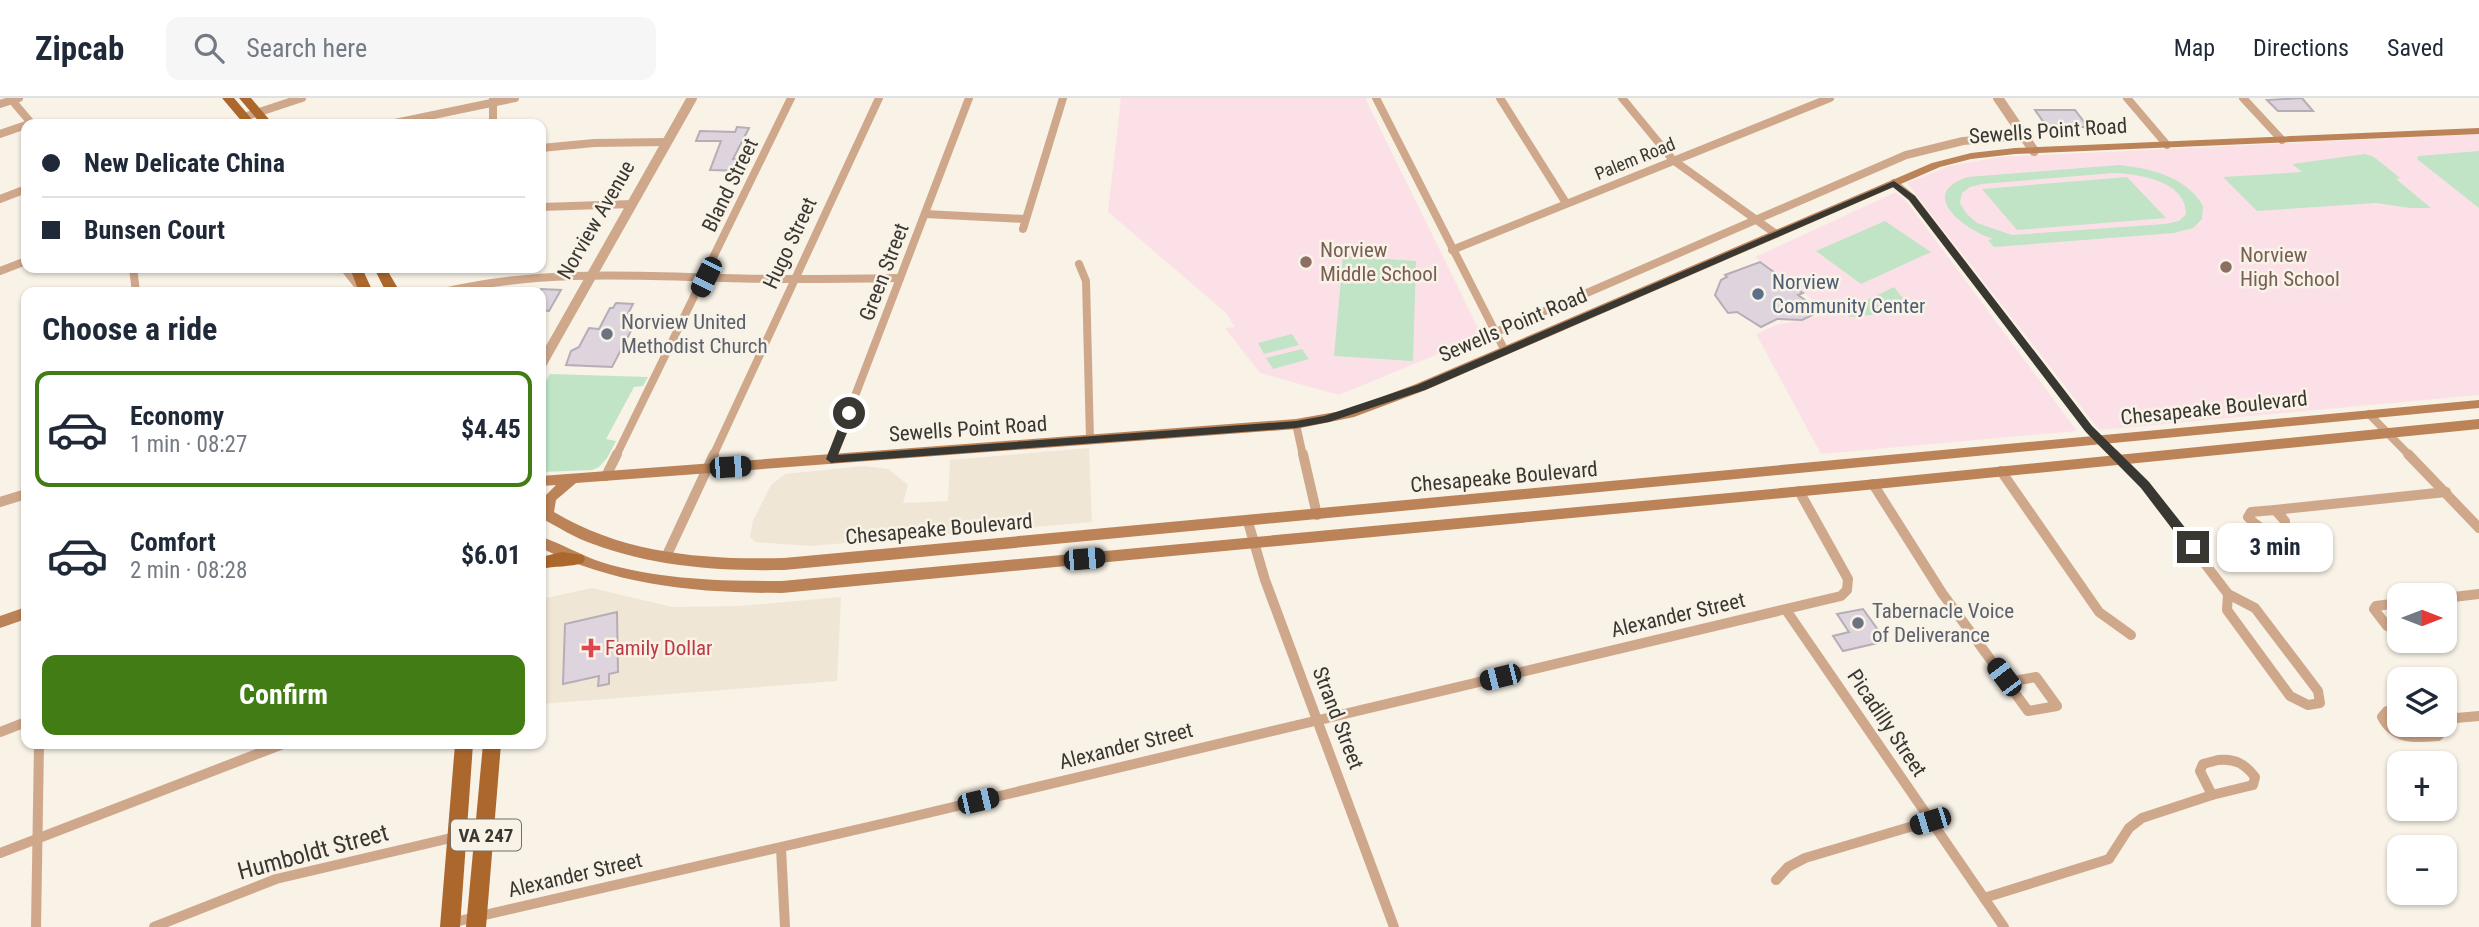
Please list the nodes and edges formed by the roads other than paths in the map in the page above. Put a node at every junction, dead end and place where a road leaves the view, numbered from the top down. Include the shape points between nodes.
1 (228, 98) edge
2 (245, 98) edge
3 (302, 98) edge
4 (515, 98) edge
5 (692, 98) edge
6 (791, 98) edge
7 (797, 98) edge
8 (879, 98) edge
9 (969, 98) edge
10 (1063, 98) edge
11 (1376, 98) edge
12 (1500, 98) edge
13 (1622, 98) edge
14 (1830, 98) edge
15 (1998, 98) edge
16 (2127, 98) edge
17 (2243, 98) edge
18 (13, 99) edge
19 (493, 100) edge
20 (0, 104) edge
21 (257, 113) junction
22 (26, 119) edge
23 (245, 119) edge
24 (250, 119) edge
25 (262, 119) edge
26 (411, 119) edge
27 (493, 119) edge
28 (21, 127) edge
29 (2479, 131) edge
30 (0, 134) edge
31 (2024, 136) junction
32 (2282, 140) junction
33 (667, 142) junction
34 (2167, 145) junction
35 (546, 148) edge
36 (2034, 151) junction
37 (1673, 160) junction
38 (1894, 183) junction
39 (21, 191) edge
40 (0, 199) edge
41 (1566, 203) junction
42 (632, 204) junction
43 (546, 207) edge
44 (925, 214) junction
45 (1025, 219) junction
46 (1756, 220) junction
47 (1023, 229) dead end
48 (1776, 234) junction
49 (1452, 250) junction
50 (21, 263) edge
51 (1079, 264) dead end
52 (0, 271) edge
53 (592, 272) junction
54 (348, 273) edge
55 (706, 277) junction
56 (900, 278) junction
57 (794, 280) junction
58 (361, 287) edge
59 (468, 287) edge
60 (1494, 333) junction
61 (1505, 351) junction
62 (546, 356) edge
63 (2479, 404) edge
64 (2369, 414) junction
65 (1296, 424) junction
66 (2479, 424) edge
67 (2388, 432) junction
68 (1090, 440) junction
69 (2099, 441) junction
70 (831, 459) junction
71 (2118, 460) junction
72 (708, 468) junction
73 (2001, 471) junction
74 (606, 476) junction
75 (573, 478) junction
76 (546, 481) edge
77 (1873, 484) junction
78 (1798, 491) junction
79 (2446, 492) junction
80 (21, 496) edge
81 (0, 502) edge
82 (546, 507) edge
83 (2276, 510) dead end
84 (546, 514) edge
85 (1317, 515) junction
86 (1248, 522) junction
87 (2479, 528) edge
88 (1254, 543) junction
89 (546, 544) edge
90 (666, 557) junction
91 (577, 559) junction
92 (546, 562) edge
93 (784, 564) junction
94 (782, 587) junction
95 (2228, 594) junction
96 (2479, 594) edge
97 (2457, 597) edge
98 (2387, 605) edge
99 (1786, 610) junction
100 (21, 615) edge
101 (0, 622) edge
102 (2387, 625) edge
103 (2131, 635) dead end
104 (2008, 682) dead end
105 (2479, 716) edge
106 (2457, 718) edge
107 (1317, 720) junction
108 (21, 724) edge
109 (0, 732) edge
110 (2403, 737) edge
111 (2422, 737) edge
112 (39, 749) edge
113 (270, 749) edge
114 (464, 749) edge
115 (492, 749) edge
116 (2212, 797) junction
117 (1930, 821) junction
118 (486, 830) junction
119 (458, 837) junction
120 (37, 839) junction
121 (781, 848) junction
122 (0, 853) edge
123 (1776, 880) dead end
124 (1984, 898) junction
125 (477, 922) edge
126 (450, 925) edge
127 (36, 927) edge
128 (154, 927) edge
129 (785, 927) edge
130 (1394, 927) edge
131 (2004, 927) edge

1 - 23 main road
2 - 21 main road
3 - 21 street
4 - 19 street
5 - 33 street, Norview Avenue
6 - 7 street
6 - 55 street, Bland Street
8 - 57 street, Hugo Street
9 - 44 street, Green Street
10 - 45 street
11 - 49 street
12 - 41 street
13 - 37 street
14 - 37 street, Palem Road
15 - 31 street
16 - 34 street
17 - 32 street
18 - 20 street
18 - 22 street
19 - 26 street
19 - 27 street
21 - 24 street
21 - 25 main road
28 - 30 street
29 - 32 main road, Sewells Point Road
31 - 36 street
31 - 46 street, Sewells Point Road via 1921,150
32 - 34 main road, Sewells Point Road
33 - 35 street
33 - 42 street, Norview Avenue
34 - 36 main road, Sewells Point Road
36 - 38 main road, Sewells Point Road via 1956,159
37 - 41 street, Palem Road
37 - 46 street
38 - 48 main road, Sewells Point Road
38 - 69 street via 1912,198
39 - 40 street
41 - 49 street, Palem Road
42 - 43 street
42 - 53 street, Norview Avenue
44 - 45 street
44 - 56 street, Green Street
45 - 47 street
46 - 48 street
46 - 60 street, Sewells Point Road
48 - 61 main road, Sewells Point Road
49 - 60 street
50 - 52 street
51 - 68 street via 1086,281
53 - 55 street
53 - 59 street via 520,276
53 - 62 street, Norview Avenue
54 - 58 street
55 - 57 street
55 - 74 street, Bland Street
56 - 57 street
56 - 70 street, Green Street
57 - 72 street, Hugo Street
60 - 61 street
61 - 65 main road, Sewells Point Road via 1349,414
63 - 64 main road, Chesapeake Boulevard
64 - 67 street
64 - 69 main road, Chesapeake Boulevard
65 - 68 main road, Sewells Point Road
65 - 85 street
66 - 67 main road, Chesapeake Boulevard
67 - 71 main road, Chesapeake Boulevard
67 - 79 street
68 - 70 main road, Sewells Point Road
69 - 71 street
69 - 85 main road, Chesapeake Boulevard
70 - 72 main road, Sewells Point Road
71 - 73 main road, Chesapeake Boulevard
71 - 95 street via 2145,485
72 - 74 main road, Sewells Point Road
72 - 90 street, Hugo Street
73 - 77 main road, Chesapeake Boulevard
73 - 103 street via 2099,612
74 - 75 main road, Sewells Point Road
75 - 76 main road, Sewells Point Road
75 - 82 main road
77 - 78 main road, Chesapeake Boulevard
77 - 104 street via 1942,593
78 - 88 main road, Chesapeake Boulevard
78 - 99 street, Alexander Street via 1848,579 1847,590 1842,596
79 - 83 street
79 - 87 street
80 - 81 street
84 - 90 main road, Chesapeake Boulevard via 601,541
85 - 86 main road, Chesapeake Boulevard
86 - 88 street, Strand Street
86 - 93 main road, Chesapeake Boulevard
88 - 94 main road, Chesapeake Boulevard
88 - 107 street, Strand Street
89 - 91 main road, Chesapeake Boulevard
90 - 93 main road, Chesapeake Boulevard via 733,565
91 - 92 main road
91 - 94 main road, Chesapeake Boulevard via 667,582
93 - 94 main road
95 - 95 street via 2227,610 2290,696 2304,705 2320,703 2318,691 2255,608
96 - 97 street
98 - 102 street via 2374,609
99 - 107 street, Alexander Street
99 - 117 street, Picadilly Street
100 - 101 main road
105 - 106 street
107 - 121 street, Alexander Street
107 - 130 street, Strand Street
108 - 109 street
110 - 111 street
112 - 120 street
113 - 120 street
114 - 119 main road, VA 247
115 - 118 main road, VA 247
116 - 116 street via 2253,785 2255,776 2234,758 2203,764 2200,771
116 - 124 street via 2146,815 2127,832 2118,852 2109,859
117 - 123 street via 1805,858
117 - 124 street, Picadilly Street
118 - 119 street, Humboldt Street
118 - 125 main road, VA 247
119 - 126 main road, VA 247
119 - 128 street, Humboldt Street via 276,879
120 - 122 street
120 - 127 street
121 - 125 street, Alexander Street
121 - 129 street
124 - 131 street, Picadilly Street
125 - 126 street, Alexander Street

